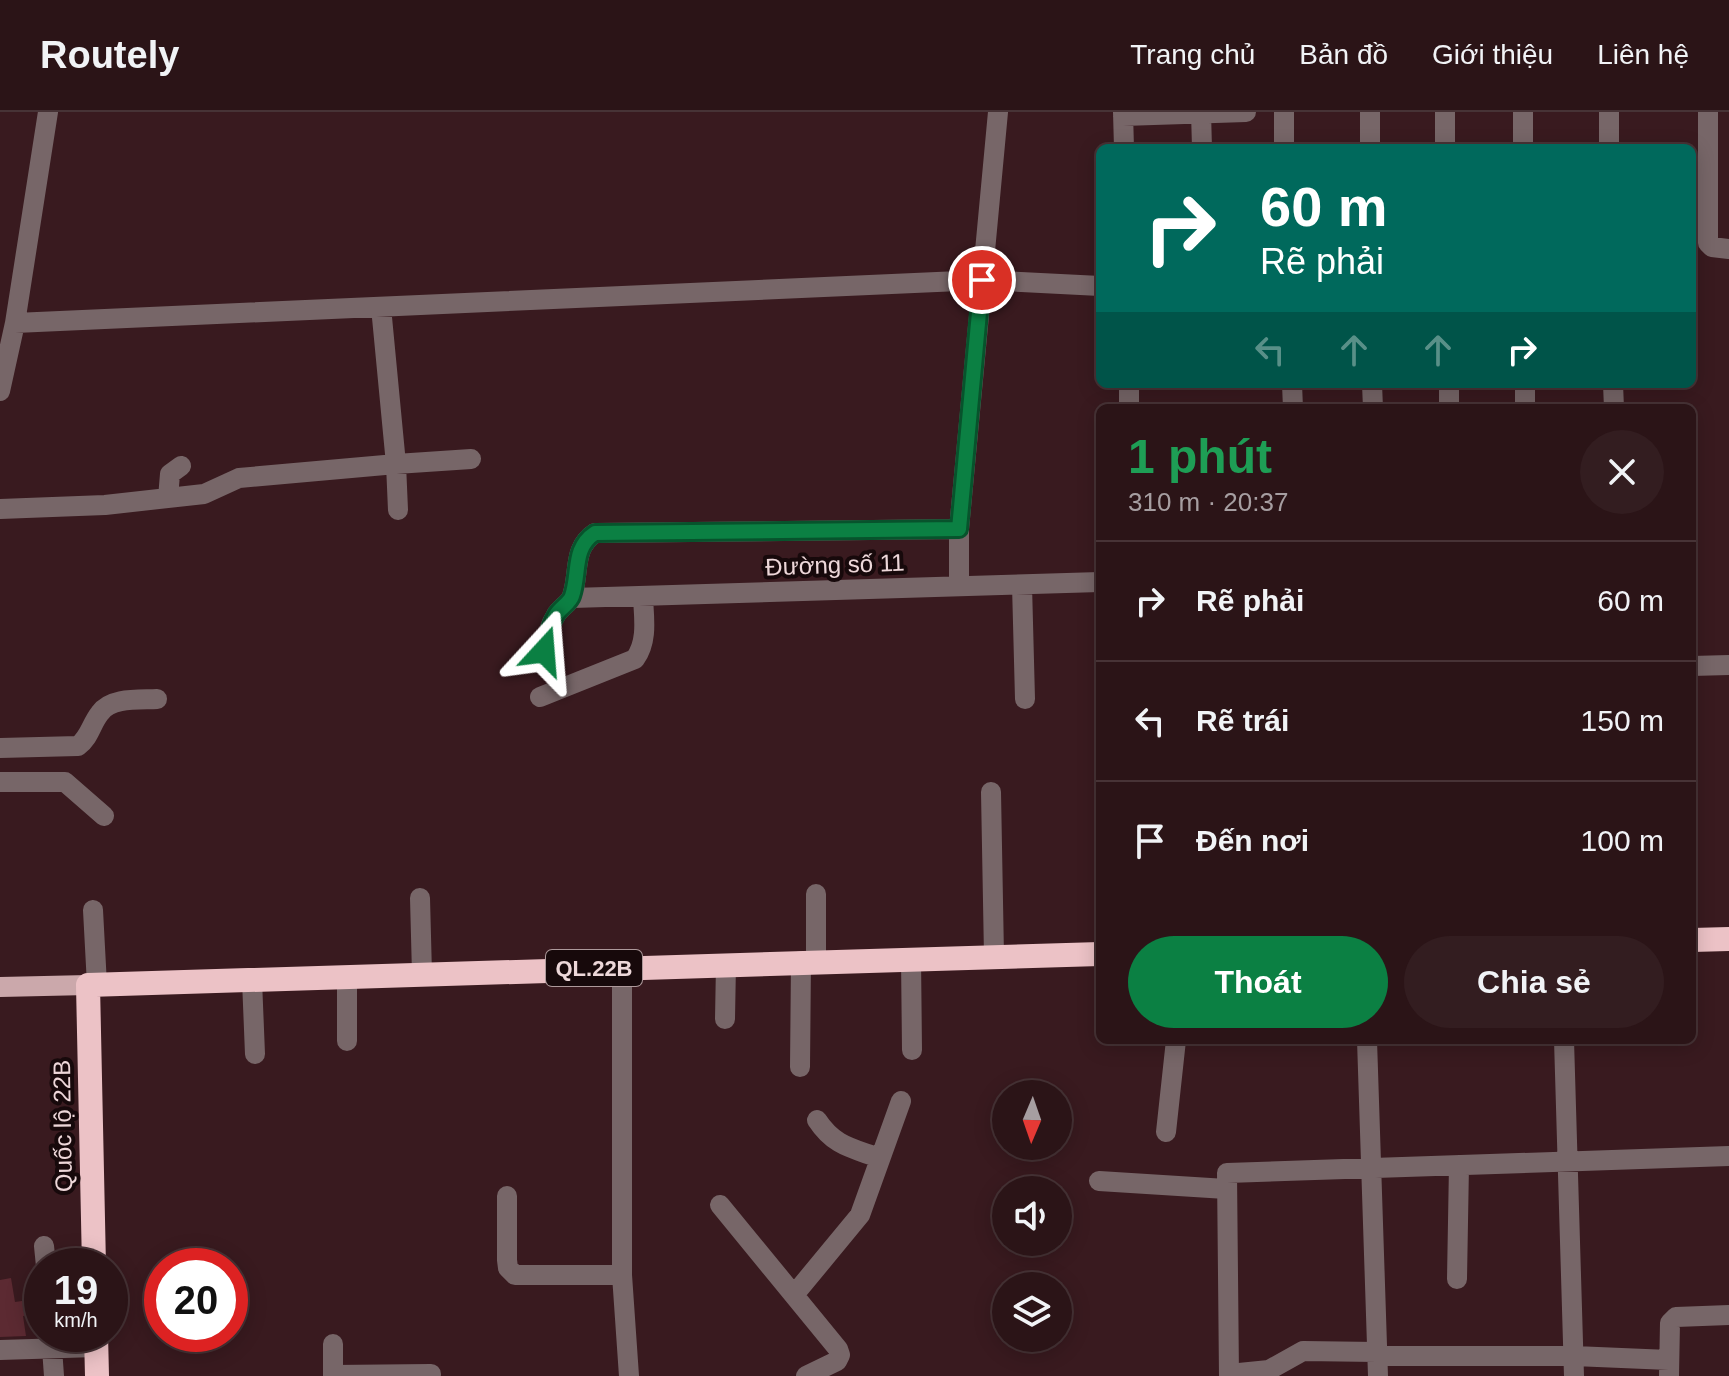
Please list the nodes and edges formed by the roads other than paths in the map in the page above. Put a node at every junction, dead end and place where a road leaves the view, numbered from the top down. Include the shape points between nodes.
1 (48, 112) edge
2 (998, 112) edge
3 (1246, 112) edge
4 (1284, 112) edge
5 (1370, 112) edge
6 (1445, 112) edge
7 (1523, 112) edge
8 (1609, 112) edge
9 (1708, 112) edge
10 (1201, 113) edge
11 (1123, 114) edge
12 (1124, 144) edge
13 (1202, 144) edge
14 (1284, 144) edge
15 (1370, 144) edge
16 (1445, 144) edge
17 (1523, 144) edge
18 (1609, 144) edge
19 (1729, 249) edge
20 (982, 280) junction
21 (1096, 286) edge
22 (381, 307) junction
23 (15, 323) junction
24 (0, 391) edge
25 (471, 459) dead end
26 (396, 464) junction
27 (181, 466) dead end
28 (168, 498) junction
29 (0, 509) edge
30 (398, 510) dead end
31 (959, 529) junction
32 (1096, 582) edge
33 (1022, 585) junction
34 (959, 587) junction
35 (572, 598) junction
36 (643, 598) junction
37 (544, 651) dead end
38 (1729, 665) edge
39 (1696, 666) edge
40 (540, 697) dead end
41 (157, 699) dead end
42 (1025, 699) dead end
43 (0, 748) edge
44 (0, 782) edge
45 (991, 792) dead end
46 (104, 816) dead end
47 (816, 894) dead end
48 (420, 898) dead end
49 (93, 910) dead end
50 (1729, 939) edge
51 (1696, 940) edge
52 (1096, 954) edge
53 (994, 956) junction
54 (911, 958) junction
55 (809, 961) junction
56 (726, 964) junction
57 (622, 968) junction
58 (422, 974) junction
59 (347, 976) junction
60 (252, 980) junction
61 (92, 985) junction
62 (0, 987) edge
63 (725, 1019) dead end
64 (347, 1041) dead end
65 (1176, 1044) edge
66 (1367, 1044) edge
67 (1564, 1044) edge
68 (912, 1050) dead end
69 (255, 1054) dead end
70 (800, 1067) dead end
71 (901, 1101) dead end
72 (817, 1120) dead end
73 (1166, 1132) dead end
74 (1729, 1156) edge
75 (879, 1158) junction
76 (1570, 1161) junction
77 (1459, 1165) junction
78 (1371, 1167) junction
79 (1099, 1181) dead end
80 (1226, 1189) junction
81 (507, 1196) dead end
82 (720, 1205) dead end
83 (94, 1248) edge
84 (622, 1275) junction
85 (1457, 1279) dead end
86 (794, 1295) junction
87 (1729, 1315) edge
88 (333, 1344) dead end
89 (24, 1346) edge
90 (0, 1350) edge
91 (52, 1352) edge
92 (96, 1352) edge
93 (1378, 1361) edge
94 (1574, 1366) edge
95 (1669, 1368) edge
96 (431, 1374) edge
97 (1229, 1375) edge
98 (54, 1376) edge
99 (97, 1376) edge
100 (333, 1376) edge
101 (629, 1376) edge
102 (806, 1376) edge

1 - 23 street
2 - 20 street
3 - 10 street
4 - 14 street
5 - 15 street
6 - 16 street
7 - 17 street
8 - 18 street
9 - 19 street via 1708,243
10 - 11 street
10 - 13 street
11 - 12 street
20 - 21 street
20 - 22 street
20 - 31 street
22 - 23 street
22 - 26 street
23 - 24 street
25 - 26 street
26 - 28 street via 239,478 204,494
26 - 30 street
27 - 28 street via 170,474
28 - 29 street
31 - 34 street
31 - 35 street via 595,533 580,547
32 - 33 street, Đường số 11
33 - 34 street, Đường số 11
33 - 42 street
34 - 36 street, Đường số 11
35 - 36 street, Đường số 11
35 - 37 street via 556,613
36 - 40 street via 645,632 635,659
38 - 39 street
41 - 43 street via 116,702 101,710 78,746
44 - 46 street via 65,782
45 - 53 street
47 - 55 street
48 - 58 street
49 - 61 street
50 - 51 highway
52 - 53 highway, QL.22B
53 - 54 highway, QL.22B
54 - 55 highway, QL.22B
54 - 68 street
55 - 56 highway, QL.22B
55 - 70 street
56 - 57 highway, QL.22B
56 - 63 street
57 - 58 highway, QL.22B
57 - 84 street
58 - 59 highway, QL.22B
59 - 60 highway, QL.22B
59 - 64 street
60 - 61 highway, QL.22B
60 - 69 street
61 - 62 main road
61 - 83 highway, Quốc lộ 22B
65 - 73 street
66 - 78 street
67 - 76 street
71 - 75 street
72 - 75 street via 831,1139
74 - 76 street
75 - 86 street via 860,1215
76 - 77 street
76 - 94 street
77 - 78 street
77 - 85 street
78 - 80 street via 1234,1171 1227,1173
78 - 93 street
79 - 80 street
80 - 97 street
81 - 84 street via 507,1260 515,1275
82 - 86 street
84 - 101 street
86 - 102 street via 840,1355
87 - 95 street via 1676,1317 1670,1323
88 - 100 street
89 - 90 street
91 - 98 street
92 - 99 highway
93 - 94 street
93 - 97 street via 1303,1351 1269,1370
94 - 95 street
96 - 100 street

